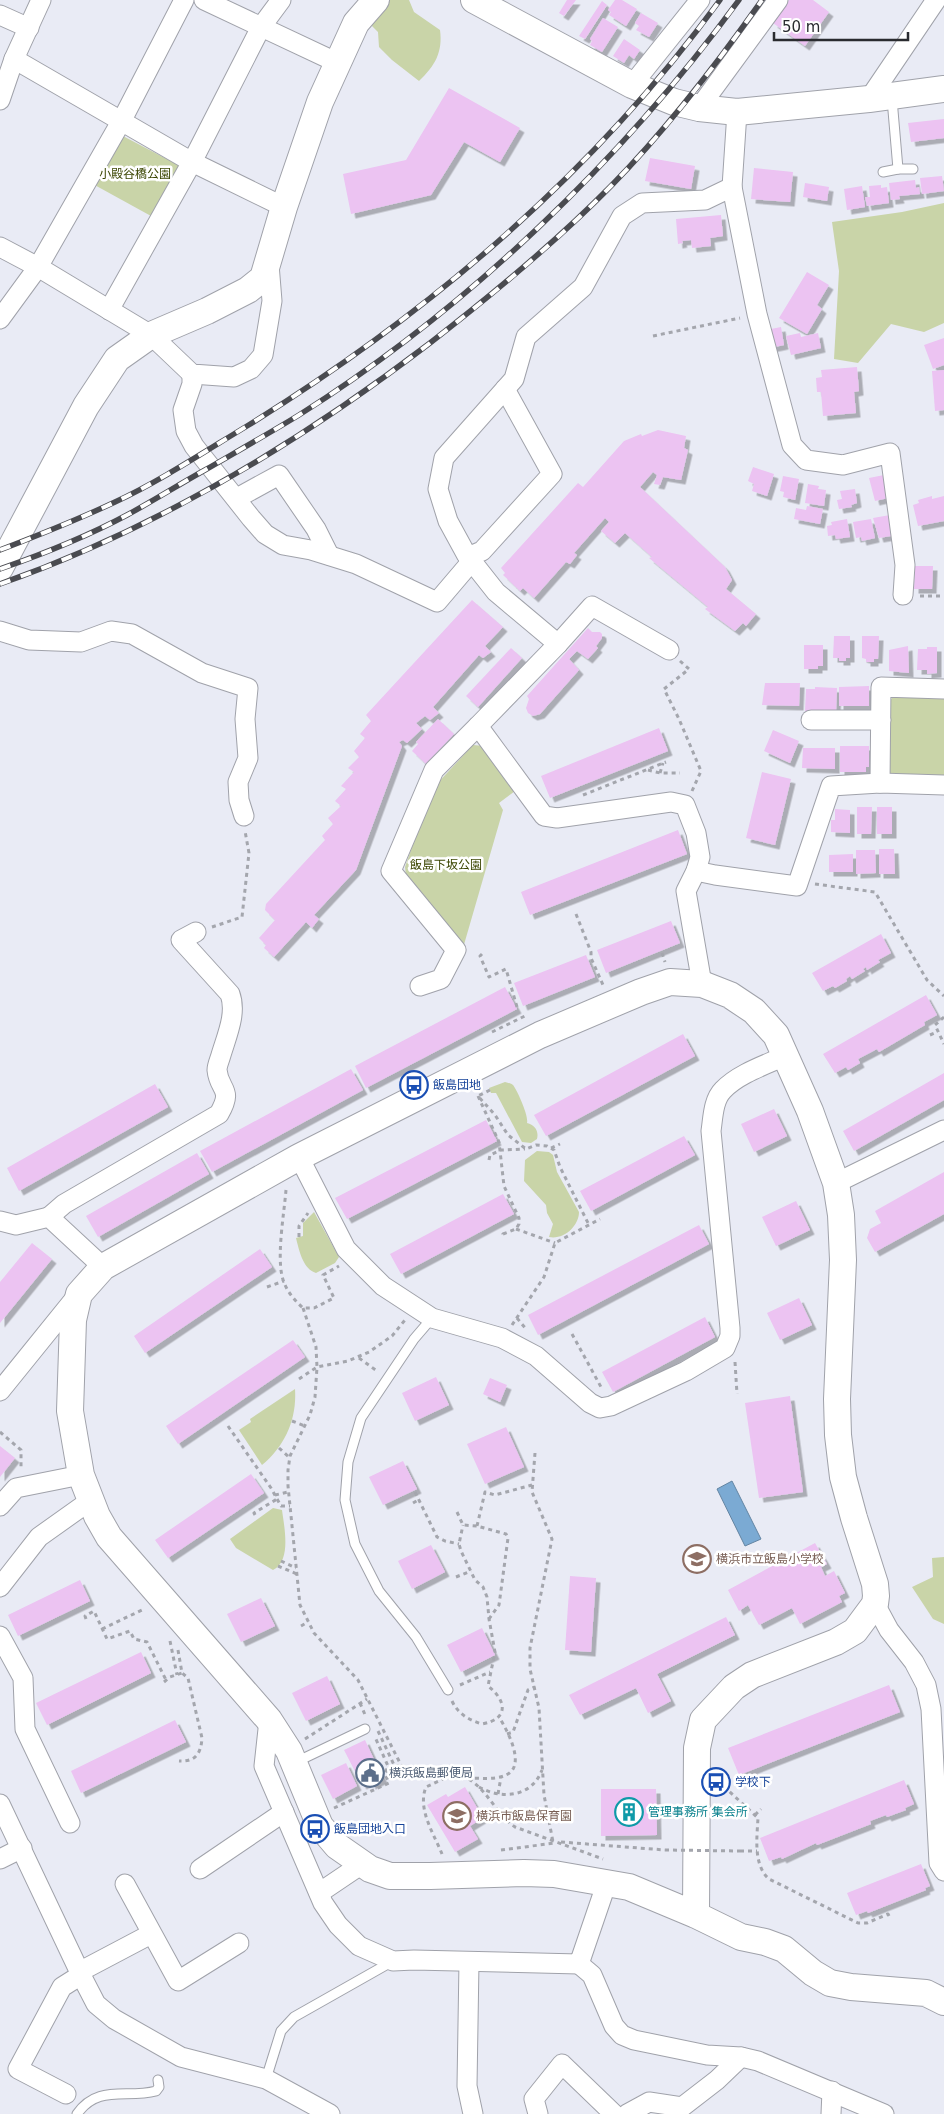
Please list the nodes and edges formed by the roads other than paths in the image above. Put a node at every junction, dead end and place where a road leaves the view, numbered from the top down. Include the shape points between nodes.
1 (40, 0) edge
2 (184, 0) edge
3 (204, 0) edge
4 (281, 0) edge
5 (376, 0) edge
6 (474, 0) edge
7 (700, 0) edge
8 (778, 0) edge
9 (936, 0) edge
10 (0, 15) edge
11 (261, 27) junction
12 (29, 28) junction
13 (14, 59) junction
14 (338, 63) junction
15 (632, 84) junction
16 (944, 88) edge
17 (880, 97) junction
18 (0, 100) edge
19 (699, 108) junction
20 (737, 112) junction
21 (122, 120) junction
22 (192, 162) junction
23 (913, 168) dead end
24 (898, 169) junction
25 (883, 172) dead end
26 (732, 187) junction
27 (284, 207) junction
28 (0, 248) edge
29 (269, 264) junction
30 (38, 267) junction
31 (109, 310) junction
32 (0, 319) edge
33 (151, 335) junction
34 (192, 374) junction
35 (505, 389) junction
36 (236, 498) junction
37 (328, 555) junction
38 (470, 559) junction
39 (0, 568) edge
40 (903, 595) road end
41 (0, 631) edge
42 (558, 644) junction
43 (669, 650) road end
44 (944, 689) edge
45 (812, 720) dead end
46 (881, 720) junction
47 (478, 726) junction
48 (880, 783) junction
49 (944, 785) edge
50 (244, 816) road end
51 (696, 871) junction
52 (196, 932) dead end
53 (702, 984) junction
54 (420, 986) dead end
55 (785, 1056) junction
56 (944, 1130) edge
57 (299, 1157) junction
58 (836, 1183) junction
59 (49, 1217) junction
60 (0, 1221) edge
61 (103, 1267) junction
62 (79, 1294) junction
63 (432, 1318) junction
64 (0, 1391) edge
65 (80, 1475) junction
66 (91, 1500) junction
67 (0, 1506) edge
68 (0, 1587) edge
69 (875, 1604) junction
70 (0, 1636) edge
71 (448, 1690) road end
72 (269, 1720) junction
73 (369, 1730) road end
74 (297, 1752) junction
75 (0, 1804) edge
76 (284, 1812) junction
77 (70, 1823) dead end
78 (22, 1848) junction
79 (0, 1859) edge
80 (362, 1864) junction
81 (200, 1869) dead end
82 (944, 1871) edge
83 (608, 1872) junction
84 (125, 1884) dead end
85 (319, 1893) junction
86 (696, 1915) junction
87 (151, 1934) junction
88 (239, 1943) dead end
89 (393, 1961) junction
90 (469, 1962) junction
91 (579, 1964) junction
92 (80, 1973) junction
93 (944, 2002) edge
94 (741, 2057) junction
95 (266, 2079) junction
96 (158, 2080) dead end
97 (832, 2091) junction
98 (66, 2094) dead end
99 (77, 2114) edge
100 (330, 2114) edge
101 (473, 2114) edge
102 (538, 2114) edge
103 (614, 2114) edge
104 (627, 2114) edge
105 (831, 2114) edge
106 (884, 2114) edge

1 - 12 street
2 - 21 street
3 - 11 street
4 - 11 street
5 - 14 street via 356,23
6 - 15 street
7 - 15 street
8 - 19 street
9 - 17 street
10 - 12 street
11 - 14 street
11 - 22 street
12 - 13 street
13 - 18 street
13 - 21 street
14 - 27 street via 320,102
15 - 19 street via 674,102
16 - 17 street
17 - 20 street
17 - 24 lane
19 - 20 street
20 - 26 street
21 - 22 street
21 - 30 street
22 - 27 street
22 - 31 street
23 - 24 lane
24 - 25 lane
26 - 35 street via 705,200 642,203 622,216 583,287 526,338 514,379
26 - 40 street via 757,314 792,445 806,460 843,465 890,453 905,564
27 - 29 street
28 - 30 street
29 - 33 street via 263,278 248,290
29 - 34 street via 272,301 263,355 251,369 234,377
30 - 31 street
30 - 32 street
31 - 33 street
33 - 34 street
33 - 39 street via 117,359 86,406
34 - 36 street via 183,410 186,431 194,446
35 - 38 street via 444,458 438,489 448,521
35 - 38 street via 552,474 482,551
36 - 37 street via 266,534 283,545
36 - 37 street via 279,475 316,529
37 - 38 street via 356,564 437,602
38 - 42 street via 496,592
41 - 50 street via 29,640 81,642 111,630 132,634 202,673 248,688 245,719 248,758 238,782
42 - 43 street via 592,606
42 - 47 street
44 - 46 street via 881,686
45 - 46 street
46 - 48 street
47 - 51 street via 544,816 557,818 671,802 685,805 696,834 700,857
47 - 54 street via 434,770 391,871 456,950 440,979
48 - 49 street
48 - 51 street via 831,786 796,886
51 - 53 street via 686,891
52 - 59 street via 181,940 230,994 234,1003 217,1069 226,1094 225,1104 219,1114 64,1204
53 - 55 street via 754,1011 776,1035
53 - 57 street via 670,982 540,1035
55 - 58 street via 810,1111
55 - 63 street via 722,1091 714,1109 711,1131 730,1328 725,1348 686,1371 600,1408 536,1356 502,1338
56 - 58 street
57 - 61 street
57 - 63 street via 346,1249 383,1286
58 - 69 street via 843,1260 838,1436 843,1477 875,1584
59 - 60 street via 16,1225
59 - 61 street
61 - 62 street
62 - 64 street
62 - 65 street via 73,1320 70,1411
63 - 71 lane via 414,1339 361,1418 348,1462 345,1500 356,1544 379,1591 416,1637
65 - 66 street
65 - 67 street via 16,1488
66 - 68 street via 39,1537
66 - 72 street via 110,1537
69 - 82 street via 926,1685 931,1709 940,1863
69 - 86 street via 855,1631 836,1642 752,1675 734,1687 703,1720 697,1748
70 - 77 street via 23,1678 25,1729
72 - 74 street via 289,1751
72 - 76 street via 264,1766
73 - 74 lane
74 - 80 street via 320,1826 337,1846
75 - 78 street
76 - 81 street
76 - 85 street
78 - 79 street
78 - 92 street
80 - 83 street via 390,1876
80 - 85 street
83 - 86 street via 629,1887
83 - 91 street
84 - 87 street
85 - 89 street via 322,1903 338,1925 360,1946
86 - 93 street via 740,1937 784,1949 830,1983 926,1993
87 - 88 street via 178,1981
87 - 92 street
89 - 90 street
89 - 95 lane via 294,2017 281,2031
90 - 91 street
90 - 101 street via 466,2086
91 - 94 street via 592,1975 614,2026 622,2035 706,2055
92 - 95 street via 96,2004 122,2024 181,2057
92 - 98 street via 62,1987 18,2069
94 - 97 street
94 - 104 street via 682,2106 649,2102
95 - 100 street
96 - 99 lane via 156,2091 96,2097 85,2103
97 - 105 street
97 - 106 street
102 - 103 street via 534,2099 562,2064

